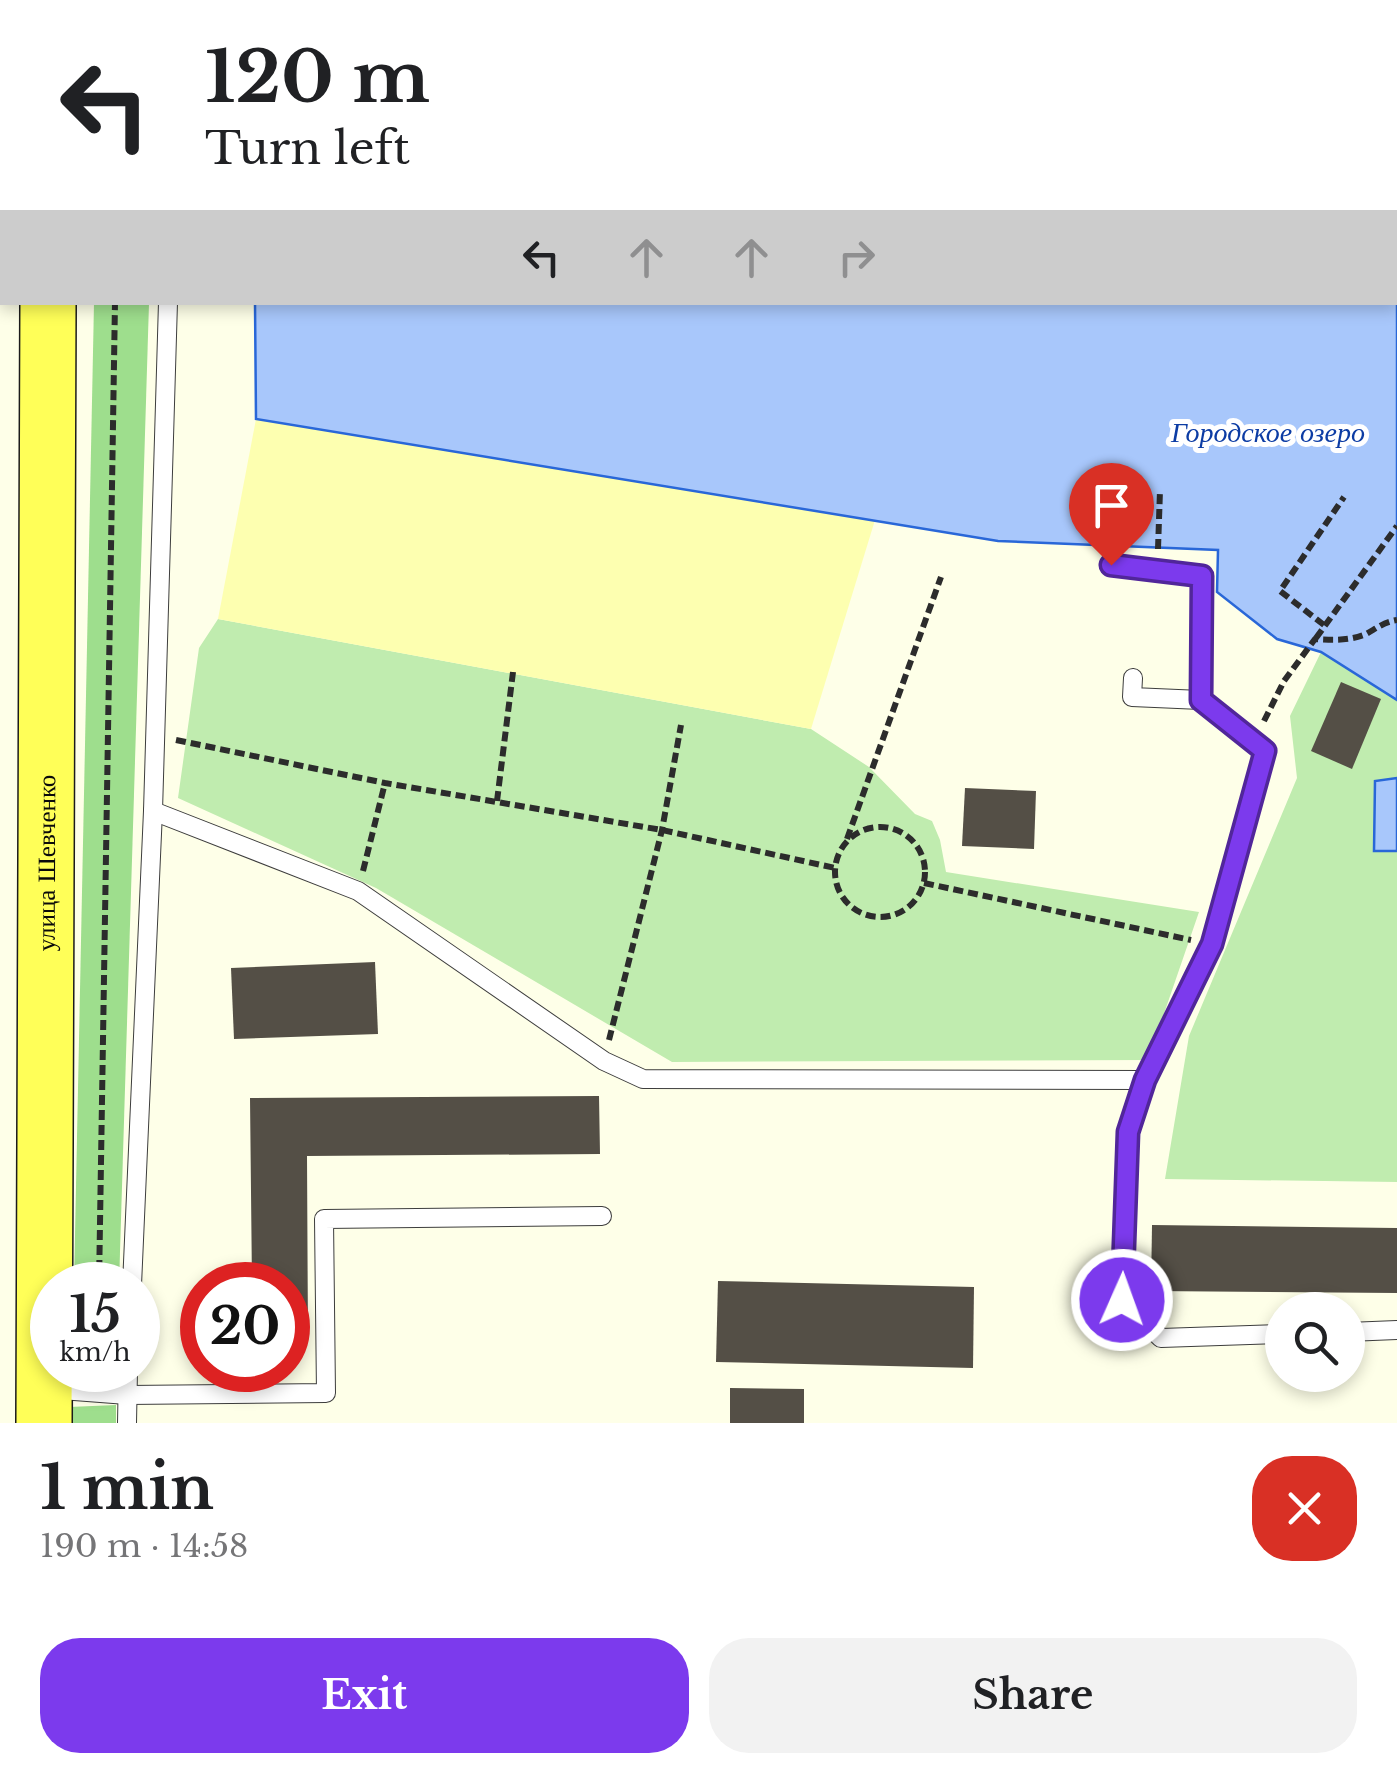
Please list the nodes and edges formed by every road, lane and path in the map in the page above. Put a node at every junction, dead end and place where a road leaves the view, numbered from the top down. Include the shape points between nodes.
1 (48, 305) edge
2 (115, 305) edge
3 (168, 305) edge
4 (1114, 469) dead end
5 (1160, 490) dead end
6 (1344, 498) dead end
7 (1397, 526) edge
8 (1111, 565) joint
9 (1157, 569) junction
10 (942, 577) dead end
11 (1397, 620) edge
12 (1324, 626) junction
13 (1315, 639) junction
14 (513, 672) dead end
15 (1133, 678) dead end
16 (1284, 682) dead end
17 (1201, 700) junction
18 (681, 725) dead end
19 (156, 736) junction
20 (384, 783) junction
21 (497, 801) junction
22 (153, 811) junction
23 (662, 830) junction
24 (847, 840) junction
25 (835, 868) junction
26 (924, 882) junction
27 (358, 891) junction
28 (1212, 944) junction
29 (604, 1061) junction
30 (1145, 1080) junction
31 (602, 1216) dead end
32 (99, 1262) edge
33 (133, 1262) edge
34 (1397, 1330) edge
35 (1365, 1331) edge
36 (1265, 1335) edge
37 (127, 1394) junction
38 (44, 1406) edge
39 (126, 1423) edge

1 - 38 main road, улица Шевченко
2 - 32 path
3 - 19 lane
4 - 8 path
5 - 9 path
6 - 12 path via 1280,591
7 - 12 path
8 - 9 lane
9 - 17 lane via 1202,576
10 - 24 path
11 - 13 path via 1339,641
12 - 13 path
13 - 16 path
14 - 21 path
15 - 17 lane via 1132,698
17 - 28 lane via 1265,751
18 - 23 path
19 - 20 path
19 - 22 lane
20 - 21 path
20 - 27 path
21 - 23 path
22 - 27 lane
22 - 33 lane
23 - 25 path
23 - 29 path
24 - 25 path
24 - 26 path via 878,826 893,828 918,849
25 - 26 path via 838,890 866,915 902,912
26 - 28 path
27 - 29 lane
28 - 30 lane
29 - 30 lane via 643,1079
30 - 36 lane via 1128,1132 1122,1300 1162,1338
31 - 37 lane via 324,1219 326,1393
34 - 35 lane
37 - 38 lane
37 - 39 lane

